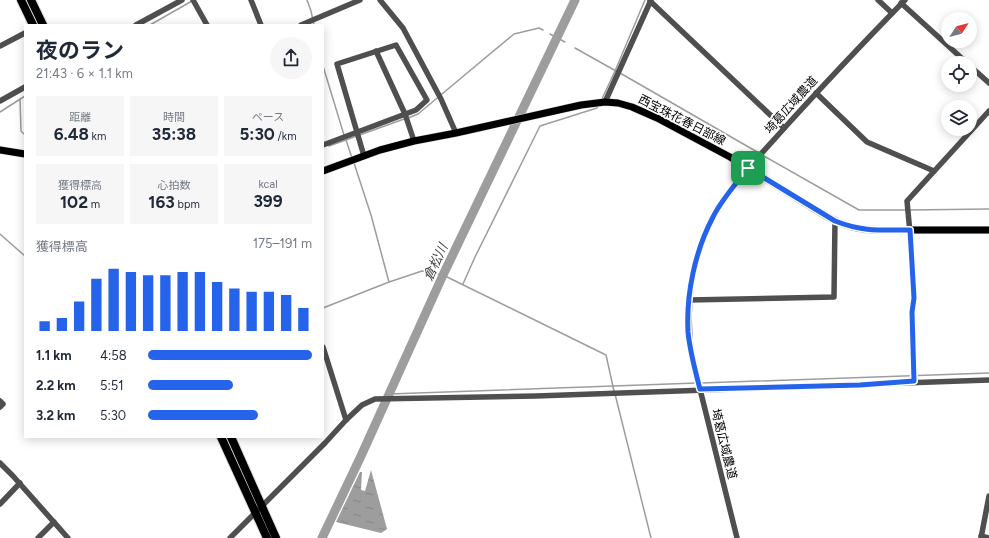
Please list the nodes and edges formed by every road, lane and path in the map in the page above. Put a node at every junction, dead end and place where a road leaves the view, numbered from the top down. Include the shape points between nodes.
1 (20, 0) edge
2 (31, 0) edge
3 (182, 0) edge
4 (193, 0) edge
5 (250, 0) edge
6 (360, 0) edge
7 (380, 0) edge
8 (650, 0) edge
9 (878, 0) edge
10 (903, 2) edge
11 (892, 13) junction
12 (32, 24) edge
13 (43, 24) edge
14 (138, 24) edge
15 (206, 24) edge
16 (261, 24) edge
17 (303, 24) edge
18 (24, 33) edge
19 (0, 46) edge
20 (376, 51) junction
21 (960, 56) edge
22 (977, 73) edge
23 (989, 84) edge
24 (24, 88) edge
25 (816, 93) junction
26 (0, 101) edge
27 (605, 102) junction
28 (989, 111) edge
29 (405, 114) junction
30 (784, 128) junction
31 (357, 131) junction
32 (456, 133) junction
33 (414, 141) junction
34 (324, 145) edge
35 (0, 150) edge
36 (24, 154) edge
37 (364, 156) junction
38 (748, 168) junction
39 (324, 171) edge
40 (934, 171) junction
41 (835, 221) junction
42 (910, 230) junction
43 (989, 230) edge
44 (689, 300) junction
45 (324, 350) edge
46 (989, 380) edge
47 (914, 381) junction
48 (700, 389) junction
49 (0, 401) edge
50 (0, 407) edge
51 (346, 420) junction
52 (221, 438) edge
53 (231, 438) edge
54 (0, 463) edge
55 (20, 483) junction
56 (989, 499) edge
57 (0, 504) edge
58 (262, 506) junction
59 (255, 512) junction
60 (54, 522) junction
61 (981, 537) edge
62 (38, 538) edge
63 (68, 538) edge
64 (230, 538) edge
65 (267, 538) edge
66 (276, 538) edge
67 (737, 538) edge
68 (989, 538) edge

1 - 12 highway
2 - 13 highway
3 - 14 street
4 - 15 street
5 - 16 street
6 - 17 street
7 - 32 street via 402,28 441,98
8 - 27 street
8 - 30 street
9 - 11 street
10 - 11 street, 埼葛広域農道
10 - 21 street
11 - 25 street, 埼葛広域農道
18 - 19 street
20 - 29 street
20 - 29 street via 396,45 427,100 416,110
20 - 31 street via 337,64
22 - 23 street
24 - 26 street
25 - 30 street, 埼葛広域農道
25 - 40 street via 867,142
27 - 32 main road, 西宝珠花春日部線
27 - 38 main road, 西宝珠花春日部線 via 632,107
28 - 40 street
29 - 31 street
29 - 33 street
30 - 38 street, 埼葛広域農道
31 - 34 street
31 - 37 street
32 - 33 main road
33 - 37 main road
35 - 36 main road
37 - 39 main road
38 - 41 main road, 西宝珠花春日部線
38 - 44 street, 埼葛広域農道 via 713,217 699,250
40 - 42 street via 907,200
41 - 42 main road, 西宝珠花春日部線 via 865,230
41 - 44 street via 834,297
42 - 43 main road, 西宝珠花春日部線
42 - 47 street via 914,298
44 - 48 street, 埼葛広域農道 via 688,332
45 - 51 street
46 - 47 street
47 - 48 street
48 - 51 street via 375,399 362,405
48 - 67 street, 埼葛広域農道
49 - 50 street via 3,404
51 - 58 street
52 - 59 highway
53 - 58 highway
54 - 55 street
55 - 57 street
55 - 60 street
56 - 61 street
58 - 59 street
58 - 66 highway
59 - 64 street
59 - 65 highway
60 - 62 street
60 - 63 street
61 - 68 street

